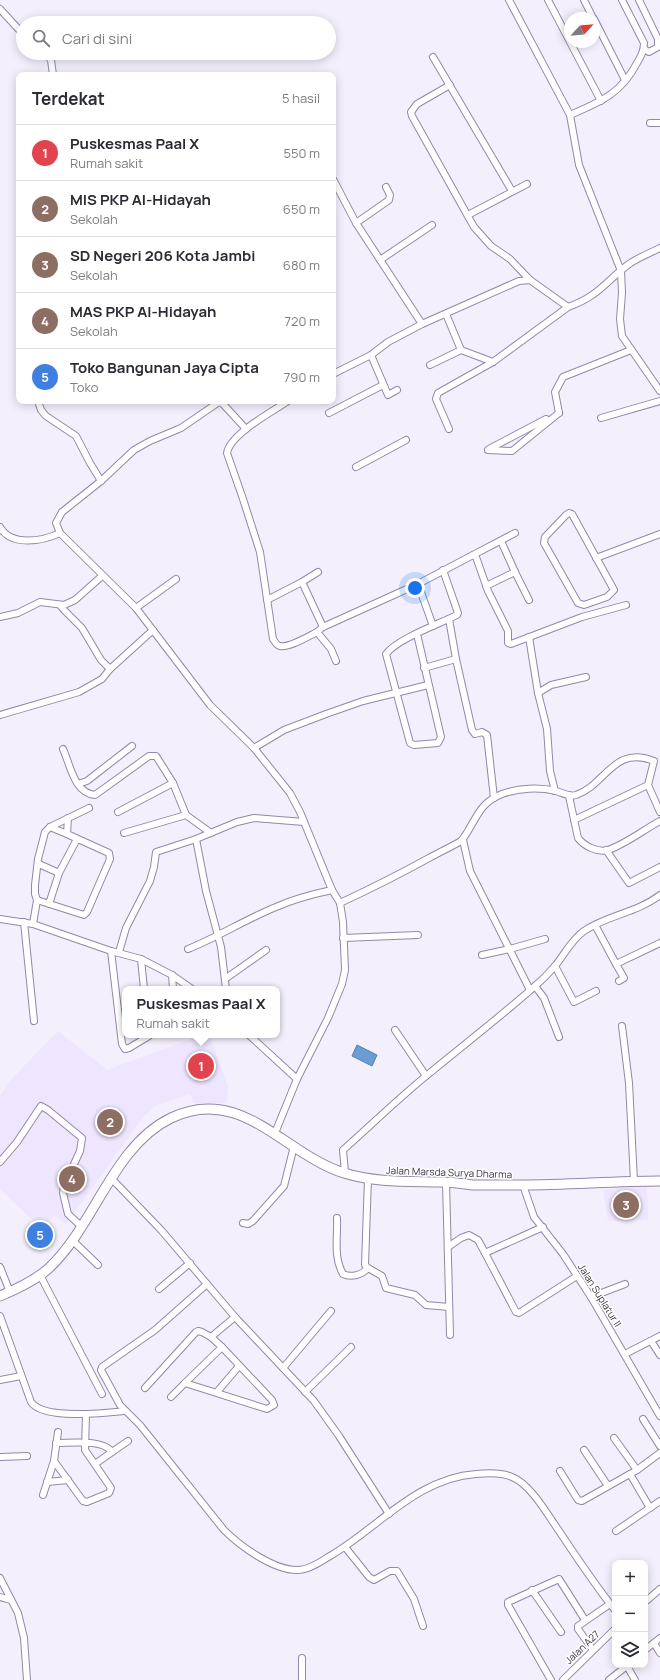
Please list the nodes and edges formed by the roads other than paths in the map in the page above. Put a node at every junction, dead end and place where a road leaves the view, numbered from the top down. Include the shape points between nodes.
1 (510, 0) edge
2 (548, 0) edge
3 (584, 0) edge
4 (622, 0) edge
5 (639, 0) edge
6 (0, 9) edge
7 (591, 12) edge
8 (16, 26) edge
9 (600, 30) edge
10 (644, 49) junction
11 (433, 58) dead end
12 (52, 60) edge
13 (53, 72) edge
14 (625, 80) junction
15 (450, 85) junction
16 (601, 101) junction
17 (570, 116) junction
18 (650, 123) dead end
19 (660, 123) edge
20 (527, 184) dead end
21 (336, 185) edge
22 (386, 187) dead end
23 (512, 191) junction
24 (468, 215) junction
25 (356, 223) junction
26 (432, 225) dead end
27 (660, 248) edge
28 (380, 260) junction
29 (621, 271) junction
30 (530, 280) junction
31 (568, 307) junction
32 (446, 314) junction
33 (422, 324) junction
34 (461, 350) junction
35 (631, 350) junction
36 (371, 354) junction
37 (493, 362) junction
38 (430, 365) dead end
39 (336, 372) edge
40 (384, 385) junction
41 (397, 390) dead end
42 (660, 391) edge
43 (660, 401) edge
44 (39, 404) edge
45 (216, 404) edge
46 (223, 404) edge
47 (284, 404) edge
48 (329, 413) dead end
49 (558, 413) junction
50 (601, 418) dead end
51 (246, 429) junction
52 (449, 429) dead end
53 (406, 440) dead end
54 (356, 467) dead end
55 (101, 481) junction
56 (0, 527) edge
57 (60, 533) junction
58 (515, 533) dead end
59 (660, 534) edge
60 (501, 541) junction
61 (473, 555) junction
62 (596, 558) junction
63 (443, 570) junction
64 (318, 572) dead end
65 (516, 572) junction
66 (102, 576) junction
67 (176, 579) dead end
68 (302, 582) junction
69 (418, 584) junction
70 (486, 586) junction
71 (267, 600) junction
72 (529, 600) dead end
73 (60, 605) junction
74 (580, 605) junction
75 (626, 606) dead end
76 (136, 608) junction
77 (0, 617) edge
78 (582, 617) junction
79 (449, 619) junction
80 (433, 626) junction
81 (323, 627) junction
82 (153, 630) junction
83 (317, 632) junction
84 (417, 634) junction
85 (529, 637) junction
86 (456, 659) junction
87 (336, 661) dead end
88 (424, 668) junction
89 (110, 669) junction
90 (586, 677) dead end
91 (428, 685) junction
92 (396, 693) junction
93 (538, 693) junction
94 (0, 715) edge
95 (132, 746) dead end
96 (254, 748) junction
97 (63, 749) dead end
98 (660, 757) edge
99 (654, 761) junction
100 (174, 783) junction
101 (78, 784) junction
102 (648, 785) junction
103 (555, 791) junction
104 (569, 796) junction
105 (494, 798) junction
106 (89, 808) dead end
107 (118, 812) dead end
108 (660, 812) edge
109 (186, 815) junction
110 (68, 818) junction
111 (574, 820) junction
112 (660, 821) edge
113 (304, 822) junction
114 (50, 826) junction
115 (124, 833) dead end
116 (211, 833) junction
117 (68, 834) junction
118 (77, 839) junction
119 (196, 839) junction
120 (463, 840) junction
121 (606, 850) junction
122 (39, 864) junction
123 (660, 867) edge
124 (59, 874) junction
125 (332, 890) junction
126 (660, 895) edge
127 (37, 900) junction
128 (340, 903) junction
129 (49, 904) junction
130 (0, 918) edge
131 (24, 922) junction
132 (33, 924) junction
133 (595, 925) junction
134 (418, 935) dead end
135 (218, 936) junction
136 (343, 938) junction
137 (545, 939) dead end
138 (660, 943) edge
139 (188, 949) dead end
140 (510, 949) junction
141 (266, 950) dead end
142 (111, 951) junction
143 (119, 952) junction
144 (482, 955) dead end
145 (141, 958) junction
146 (616, 964) junction
147 (555, 966) junction
148 (172, 975) junction
149 (225, 979) junction
150 (620, 981) dead end
151 (144, 986) edge
152 (173, 986) edge
153 (188, 986) edge
154 (226, 986) edge
155 (533, 988) junction
156 (596, 991) dead end
157 (34, 1021) dead end
158 (622, 1026) dead end
159 (395, 1030) dead end
160 (559, 1036) dead end
161 (145, 1038) edge
162 (252, 1038) edge
163 (426, 1076) junction
164 (297, 1079) junction
165 (275, 1133) junction
166 (294, 1146) junction
167 (0, 1162) edge
168 (345, 1173) junction
169 (368, 1178) junction
170 (112, 1179) junction
171 (634, 1181) junction
172 (660, 1181) edge
173 (446, 1182) junction
174 (523, 1185) junction
175 (336, 1218) dead end
176 (243, 1223) dead end
177 (81, 1226) junction
178 (543, 1227) junction
179 (72, 1240) junction
180 (448, 1247) junction
181 (485, 1253) junction
182 (190, 1263) junction
183 (98, 1265) dead end
184 (0, 1267) edge
185 (368, 1268) junction
186 (40, 1275) junction
187 (577, 1276) junction
188 (207, 1284) junction
189 (625, 1284) dead end
190 (159, 1289) dead end
191 (10, 1292) junction
192 (0, 1296) edge
193 (591, 1297) junction
194 (449, 1307) junction
195 (331, 1311) dead end
196 (0, 1316) edge
197 (235, 1316) junction
198 (450, 1335) dead end
199 (660, 1336) edge
200 (211, 1337) junction
201 (651, 1341) junction
202 (222, 1347) junction
203 (351, 1347) dead end
204 (625, 1354) junction
205 (660, 1355) edge
206 (240, 1366) junction
207 (283, 1368) junction
208 (21, 1376) junction
209 (0, 1380) edge
210 (185, 1384) junction
211 (145, 1388) dead end
212 (217, 1392) junction
213 (305, 1392) junction
214 (102, 1394) dead end
215 (171, 1397) dead end
216 (125, 1411) junction
217 (659, 1413) edge
218 (86, 1414) junction
219 (643, 1419) dead end
220 (58, 1432) dead end
221 (614, 1438) dead end
222 (128, 1442) dead end
223 (56, 1443) junction
224 (86, 1443) junction
225 (660, 1446) edge
226 (584, 1450) dead end
227 (112, 1452) junction
228 (660, 1453) edge
229 (27, 1456) dead end
230 (0, 1457) edge
231 (54, 1461) junction
232 (95, 1464) junction
233 (637, 1470) junction
234 (560, 1471) dead end
235 (630, 1474) junction
236 (68, 1480) junction
237 (47, 1482) junction
238 (608, 1486) junction
239 (43, 1495) dead end
240 (660, 1501) edge
241 (650, 1508) junction
242 (389, 1514) junction
243 (616, 1531) dead end
244 (345, 1547) junction
245 (1, 1582) edge
246 (660, 1589) edge
247 (532, 1590) junction
248 (0, 1597) edge
249 (648, 1599) edge
250 (11, 1600) junction
251 (610, 1604) junction
252 (612, 1606) edge
253 (585, 1620) junction
254 (422, 1626) dead end
255 (561, 1632) dead end
256 (612, 1632) edge
257 (660, 1638) edge
258 (654, 1643) junction
259 (648, 1648) edge
260 (593, 1650) junction
261 (660, 1653) edge
262 (302, 1658) dead end
263 (623, 1668) edge
264 (629, 1668) edge
265 (27, 1680) edge
266 (302, 1680) edge
267 (551, 1680) edge
268 (563, 1680) edge
269 (608, 1680) edge
270 (635, 1680) edge

1 - 17 street
2 - 16 street
3 - 7 street
4 - 10 street via 644,43
5 - 10 street via 658,39 658,47 649,52
6 - 8 street
9 - 14 street
10 - 14 street
11 - 15 street
12 - 13 street
14 - 16 street via 614,93
15 - 23 street
15 - 24 street via 417,104 411,112
16 - 17 street
17 - 29 street via 579,165
18 - 19 street
20 - 23 street
21 - 25 street
22 - 25 street via 390,195 389,200
23 - 24 street
24 - 30 street via 474,227 491,246 510,259
25 - 28 street
26 - 28 street
27 - 29 street
28 - 33 street
29 - 31 street via 593,296
29 - 35 street via 622,336
30 - 31 street
30 - 32 street via 519,281
31 - 37 street
32 - 33 street
32 - 34 street
33 - 36 street
34 - 37 street
34 - 38 street
35 - 42 street
35 - 49 street via 563,377 555,392
36 - 39 street
36 - 40 street
37 - 52 street via 436,396
40 - 41 street via 388,395
40 - 48 street
43 - 50 street
44 - 55 street via 46,416 76,436
45 - 55 street via 181,428 134,450
46 - 51 street
47 - 51 street
49 - 49 street via 502,442 488,450 512,451
51 - 71 street via 231,443 227,453 260,552
53 - 54 street
55 - 57 street via 57,518
56 - 57 street via 3,532 15,539 47,539
57 - 66 street
58 - 60 street
59 - 62 street
60 - 61 street
60 - 65 street
61 - 63 street
61 - 70 street
62 - 74 street via 614,590 607,597 584,606
62 - 74 street via 572,514 566,515 544,540
63 - 69 street
63 - 79 street via 458,611 457,615
64 - 68 street
65 - 70 street
65 - 72 street
66 - 73 street via 75,600
66 - 76 street
67 - 76 street
68 - 71 street
68 - 81 street
69 - 80 street
69 - 81 street
70 - 85 street via 508,631 508,643
71 - 83 street via 273,640 276,644 289,645
73 - 77 street via 40,602 18,613
73 - 89 street via 82,628 101,660
74 - 78 street
75 - 78 street
76 - 82 street
78 - 85 street
79 - 80 street
79 - 86 street
80 - 84 street
81 - 83 street
82 - 89 street
82 - 96 street via 210,705
83 - 87 street via 331,649
84 - 88 street
84 - 92 street via 392,647 386,654
85 - 93 street
86 - 88 street
86 - 105 street via 472,730 475,734 482,732 487,735
88 - 91 street
89 - 94 street via 102,679 79,692
90 - 93 street via 551,685
91 - 92 street
91 - 92 street via 441,737 438,743 410,743
92 - 96 street via 363,701 284,730
93 - 103 street via 547,729 550,771
95 - 101 street via 87,781
96 - 113 street via 290,793
97 - 101 street
98 - 99 street
99 - 102 street
99 - 104 street via 631,758 617,762 590,787
100 - 101 street via 153,755 95,795 87,793
100 - 107 street
100 - 109 street
102 - 108 street
102 - 111 street
103 - 104 street
103 - 105 street via 530,789 513,791
104 - 111 street
105 - 120 street via 479,811
106 - 110 street
109 - 115 street
109 - 116 street
110 - 114 street
110 - 117 street
111 - 121 street via 581,842 592,848
112 - 121 street
113 - 116 street via 254,818 236,822
113 - 125 street
114 - 117 street
114 - 122 street via 44,833
116 - 119 street
117 - 118 street
118 - 124 street
118 - 129 street via 109,853 110,859 86,914 82,915
119 - 135 street
119 - 143 street via 156,852 150,881 126,928
120 - 128 street via 386,882
120 - 140 street via 470,871
121 - 123 street via 629,883
122 - 124 street
122 - 127 street via 34,891
124 - 129 street
125 - 128 street
125 - 135 street via 276,907
126 - 133 street via 645,905
127 - 129 street
127 - 132 street
128 - 136 street
130 - 131 street
131 - 132 street
131 - 157 street
132 - 142 street
133 - 146 street
133 - 147 street via 574,940
134 - 136 street
135 - 139 street
135 - 149 street
136 - 164 street via 345,970 342,984
137 - 140 street
138 - 146 street
140 - 144 street
140 - 155 street
141 - 149 street
142 - 143 street
142 - 161 street via 122,1044 125,1049 129,1048
143 - 145 street
145 - 148 street
145 - 151 street
146 - 150 street via 624,978
147 - 155 street
147 - 156 street via 574,1002
148 - 152 street
148 - 153 street
149 - 154 street
155 - 160 street via 544,998
155 - 163 street
158 - 171 street via 629,1083
159 - 163 street
162 - 164 street
163 - 168 street via 343,1150
164 - 165 street
165 - 166 highway, Jalan Marsda Surya Dharma
165 - 170 highway, Jalan Marsda Surya Dharma via 240,1115 222,1110 190,1111 147,1133
166 - 168 highway, Jalan Marsda Surya Dharma via 328,1167
166 - 176 street via 284,1186 253,1221
167 - 177 street via 41,1106 48,1110 82,1138 80,1150 63,1193 68,1214
168 - 169 highway, Jalan Marsda Surya Dharma
169 - 173 highway, Jalan Marsda Surya Dharma
169 - 185 street via 365,1261
170 - 177 highway, Jalan Marsda Surya Dharma
170 - 182 street
171 - 172 highway, Jalan Marsda Surya Dharma
171 - 174 highway, Jalan Marsda Surya Dharma
173 - 174 highway, Jalan Marsda Surya Dharma via 471,1185
173 - 180 street
174 - 178 street, Jalan Suplatur II via 534,1217
175 - 185 street via 336,1253 343,1274 352,1276 365,1272
177 - 179 highway, Jalan Marsda Surya Dharma
178 - 181 street
178 - 187 street, Jalan Suplatur II
179 - 183 street
179 - 186 highway, Jalan Marsda Surya Dharma
180 - 181 street via 460,1238 470,1235 478,1240
180 - 194 street
181 - 187 street via 517,1313
182 - 188 street
182 - 190 street
184 - 191 street
185 - 194 street via 382,1276 386,1288 415,1295 426,1305
186 - 191 highway, Jalan Marsda Surya Dharma
186 - 214 street
187 - 193 street, Jalan Suplatur II
188 - 197 street
188 - 216 street via 155,1330 102,1367 105,1378
189 - 193 street
191 - 192 highway, Jalan Marsda Surya Dharma
193 - 204 street, Jalan Suplatur II
194 - 198 street
195 - 207 street
196 - 208 street
197 - 200 street
197 - 207 street
199 - 201 street
200 - 202 street
200 - 211 street via 196,1332
201 - 204 street
201 - 205 street
202 - 206 street
202 - 210 street
203 - 213 street
204 - 217 street, Jalan Suplatur II
206 - 212 street
206 - 212 street via 274,1405 267,1408
207 - 213 street
208 - 209 street
208 - 218 street via 31,1402 36,1407 51,1412
210 - 212 street
210 - 215 street
213 - 242 street via 339,1436
216 - 218 street
216 - 244 street via 140,1425 224,1530 253,1554 296,1570 318,1563
218 - 224 street
219 - 225 street
220 - 223 street
221 - 233 street
222 - 227 street
223 - 224 street
223 - 231 street
224 - 227 street via 102,1444
224 - 232 street via 86,1452
226 - 238 street
227 - 232 street
228 - 233 street
229 - 230 street
231 - 236 street
231 - 237 street
232 - 236 street via 111,1488 109,1493 85,1502
233 - 235 street
234 - 238 street via 580,1501
235 - 238 street
235 - 241 street
236 - 237 street
237 - 239 street
240 - 241 street
241 - 243 street
242 - 244 street
242 - 251 street via 417,1493 446,1479 486,1473 512,1476 526,1487 538,1502
244 - 254 street via 374,1580 397,1571 414,1599
245 - 250 street
246 - 249 street
247 - 253 street via 559,1579
247 - 255 street
247 - 267 street via 509,1601 508,1604
248 - 250 street
250 - 265 street via 18,1613 24,1638
251 - 252 street
251 - 253 street
253 - 260 street via 578,1628
256 - 260 street, Jalan A27
257 - 258 street
258 - 259 street
258 - 261 street
260 - 268 street, Jalan A27
262 - 266 street
263 - 269 street
264 - 270 street

